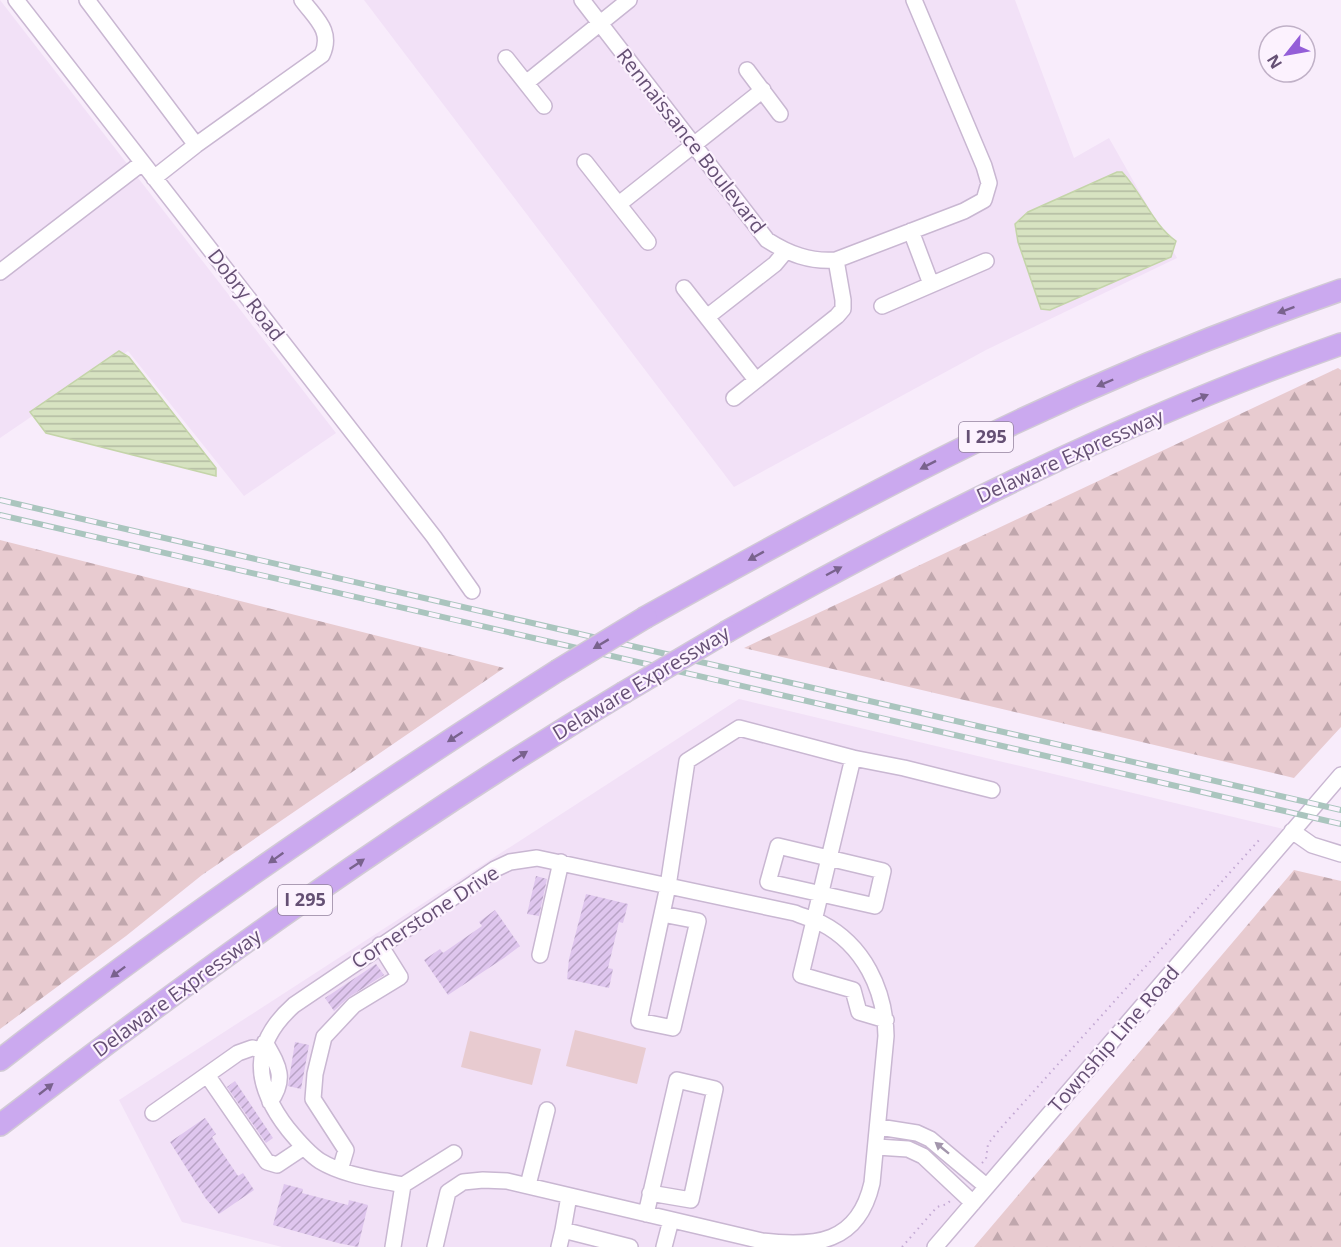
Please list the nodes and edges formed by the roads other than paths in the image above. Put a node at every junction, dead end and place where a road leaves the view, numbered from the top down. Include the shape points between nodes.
1 (16, 0) edge
2 (87, 0) edge
3 (302, 0) edge
4 (582, 0) edge
5 (629, 0) edge
6 (914, 0) edge
7 (600, 23) junction
8 (506, 58) dead end
9 (747, 70) dead end
10 (526, 83) junction
11 (763, 90) junction
12 (544, 106) dead end
13 (780, 114) dead end
14 (196, 145) junction
15 (694, 145) junction
16 (585, 162) dead end
17 (142, 163) junction
18 (154, 178) junction
19 (619, 204) junction
20 (911, 231) junction
21 (648, 242) dead end
22 (785, 252) junction
23 (836, 260) junction
24 (986, 261) dead end
25 (0, 272) edge
26 (931, 284) junction
27 (684, 288) dead end
28 (1341, 290) edge
29 (882, 306) dead end
30 (707, 317) junction
31 (1341, 344) edge
32 (756, 381) junction
33 (734, 398) dead end
34 (472, 591) dead end
35 (853, 758) junction
36 (1341, 775) edge
37 (992, 790) dead end
38 (1292, 831) junction
39 (1341, 854) edge
40 (828, 858) junction
41 (561, 862) junction
42 (668, 886) junction
43 (819, 895) junction
44 (662, 914) junction
45 (813, 920) junction
46 (381, 945) junction
47 (540, 955) dead end
48 (886, 1020) junction
49 (264, 1046) junction
50 (0, 1060) edge
51 (207, 1075) junction
52 (547, 1110) dead end
53 (153, 1113) dead end
54 (0, 1125) edge
55 (879, 1127) junction
56 (304, 1147) junction
57 (877, 1147) junction
58 (454, 1153) dead end
59 (340, 1170) junction
60 (403, 1185) junction
61 (528, 1185) junction
62 (986, 1186) junction
63 (650, 1193) junction
64 (569, 1196) junction
65 (973, 1203) junction
66 (645, 1214) junction
67 (671, 1220) junction
68 (563, 1230) junction
69 (831, 1242) edge
70 (598, 1243) edge
71 (790, 1246) edge
72 (393, 1247) edge
73 (435, 1247) edge
74 (559, 1247) edge
75 (630, 1247) edge
76 (664, 1247) edge
77 (935, 1247) edge

1 - 17 street, Dobry Road
2 - 14 street
3 - 14 street via 324,30 327,43 322,55
4 - 7 street, Rennaissance Boulevard
5 - 7 street
6 - 20 street, Rennaissance Boulevard via 989,183 984,200
7 - 10 street
7 - 15 street, Rennaissance Boulevard
8 - 10 street
9 - 11 street
10 - 12 street
11 - 13 street
11 - 15 street
14 - 18 street
15 - 19 street
15 - 22 street, Rennaissance Boulevard via 767,240
16 - 19 street
17 - 18 street, Dobry Road
17 - 25 street
18 - 34 street, Dobry Road
19 - 21 street
20 - 23 street, Rennaissance Boulevard
20 - 26 street
22 - 23 street, Rennaissance Boulevard via 819,261
22 - 30 street
23 - 32 street via 843,309
24 - 26 street
26 - 29 street
27 - 30 street
28 -> 50 highway, I 295, bridge via 1163,358 973,443 797,533 646,617 304,838
30 - 32 street
54 -> 31 highway, Delaware Expressway / I 295, bridge via 327,884 461,794 728,631 1008,483 1165,412
32 - 33 street
35 - 37 street
35 - 40 street
35 - 42 street via 739,728 687,760
36 - 38 street, Township Line Road
38 - 39 street via 1312,846
38 - 62 street, Township Line Road
40 - 43 street
40 - 43 street via 777,846 768,882
40 - 43 street via 883,871 875,906
41 - 42 street, Cornerstone Drive
41 - 46 street, Cornerstone Drive via 529,858 495,869
41 - 47 street
42 - 44 street
42 - 45 street, Cornerstone Drive
43 - 45 street
44 - 44 street via 639,1021 673,1028 698,921
45 - 48 street, Cornerstone Drive via 838,934 867,966 882,999
45 - 48 street via 801,975 854,990 859,1012
46 - 49 street, Cornerstone Drive via 279,1017
46 - 59 street via 400,977 354,1005 324,1037 315,1074 313,1099 346,1149
48 - 55 street, Cornerstone Drive
49 - 51 street via 238,1053
49 - 56 street via 276,1062 280,1082 270,1102
51 - 53 street
51 - 56 street via 267,1162 277,1165
52 - 61 street
55 - 57 street, Cornerstone Drive
62 -> 55 street via 930,1139 917,1132
56 - 59 street
57 - 65 street via 908,1149 923,1156
57 - 69 street, Cornerstone Drive via 869,1198 849,1227
58 - 60 street
59 - 60 street
60 - 72 street
61 - 64 street, Cornerstone Drive
61 - 73 street, Cornerstone Drive via 463,1182 448,1192
62 - 65 street, Township Line Road
63 - 63 street via 677,1080 715,1089 691,1200
63 - 66 street
64 - 66 street, Cornerstone Drive
64 - 68 street
65 - 77 street, Township Line Road
66 - 67 street, Cornerstone Drive
67 - 71 street, Cornerstone Drive
67 - 76 street
68 - 70 street
68 - 74 street
69 - 71 street, Cornerstone Drive
70 - 75 street

